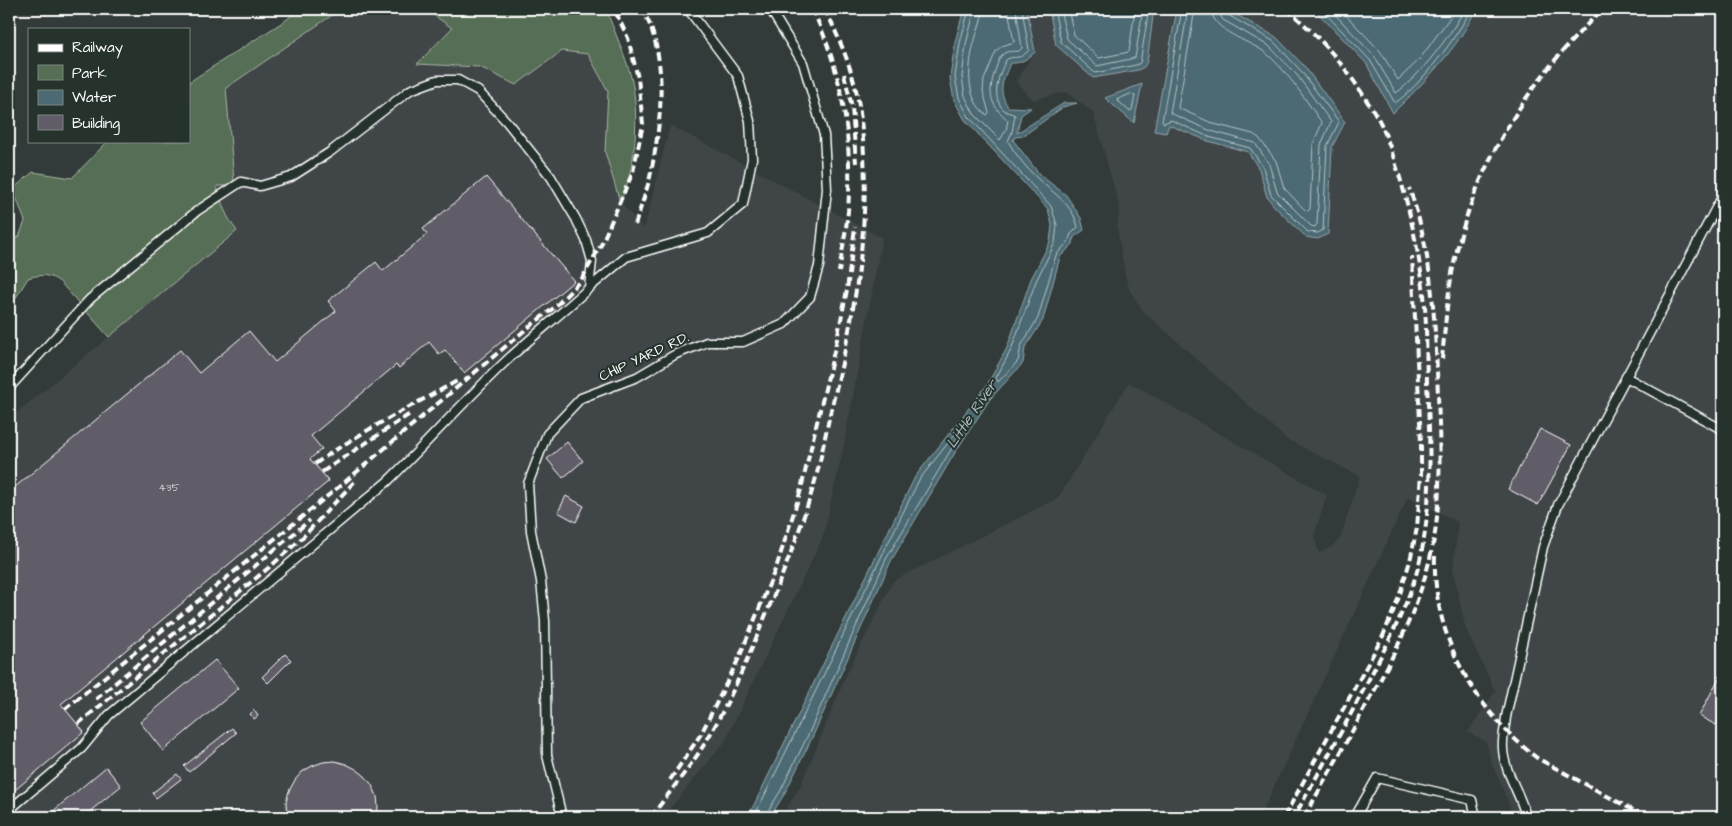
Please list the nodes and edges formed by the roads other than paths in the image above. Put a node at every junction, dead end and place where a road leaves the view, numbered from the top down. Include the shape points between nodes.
1 (688, 9) edge
2 (770, 9) edge
3 (1723, 195) edge
4 (589, 288) junction
5 (1626, 377) junction
6 (9, 388) edge
7 (1723, 430) edge
8 (9, 808) edge
9 (562, 817) edge
10 (1355, 817) edge
11 (1476, 817) edge
12 (1526, 817) edge

1 - 4 lane via 738,76 750,121 752,159 743,204 708,232 626,257
2 - 9 lane, CHIP YARD RD. via 803,63 824,136 827,190 819,266 810,296 784,324 744,342 707,342 676,354 637,377 581,398 546,434 528,484 531,531 545,620 547,756
3 - 5 lane
4 - 6 lane via 592,261 586,240 551,178 478,91 458,80 437,80 410,90 291,178 260,186 241,182 197,211 90,299
4 - 8 lane via 468,398 388,481 109,715 82,748
5 - 7 lane
5 - 12 lane via 1558,505 1543,547 1503,742 1504,758
10 - 11 lane via 1377,778 1472,800

